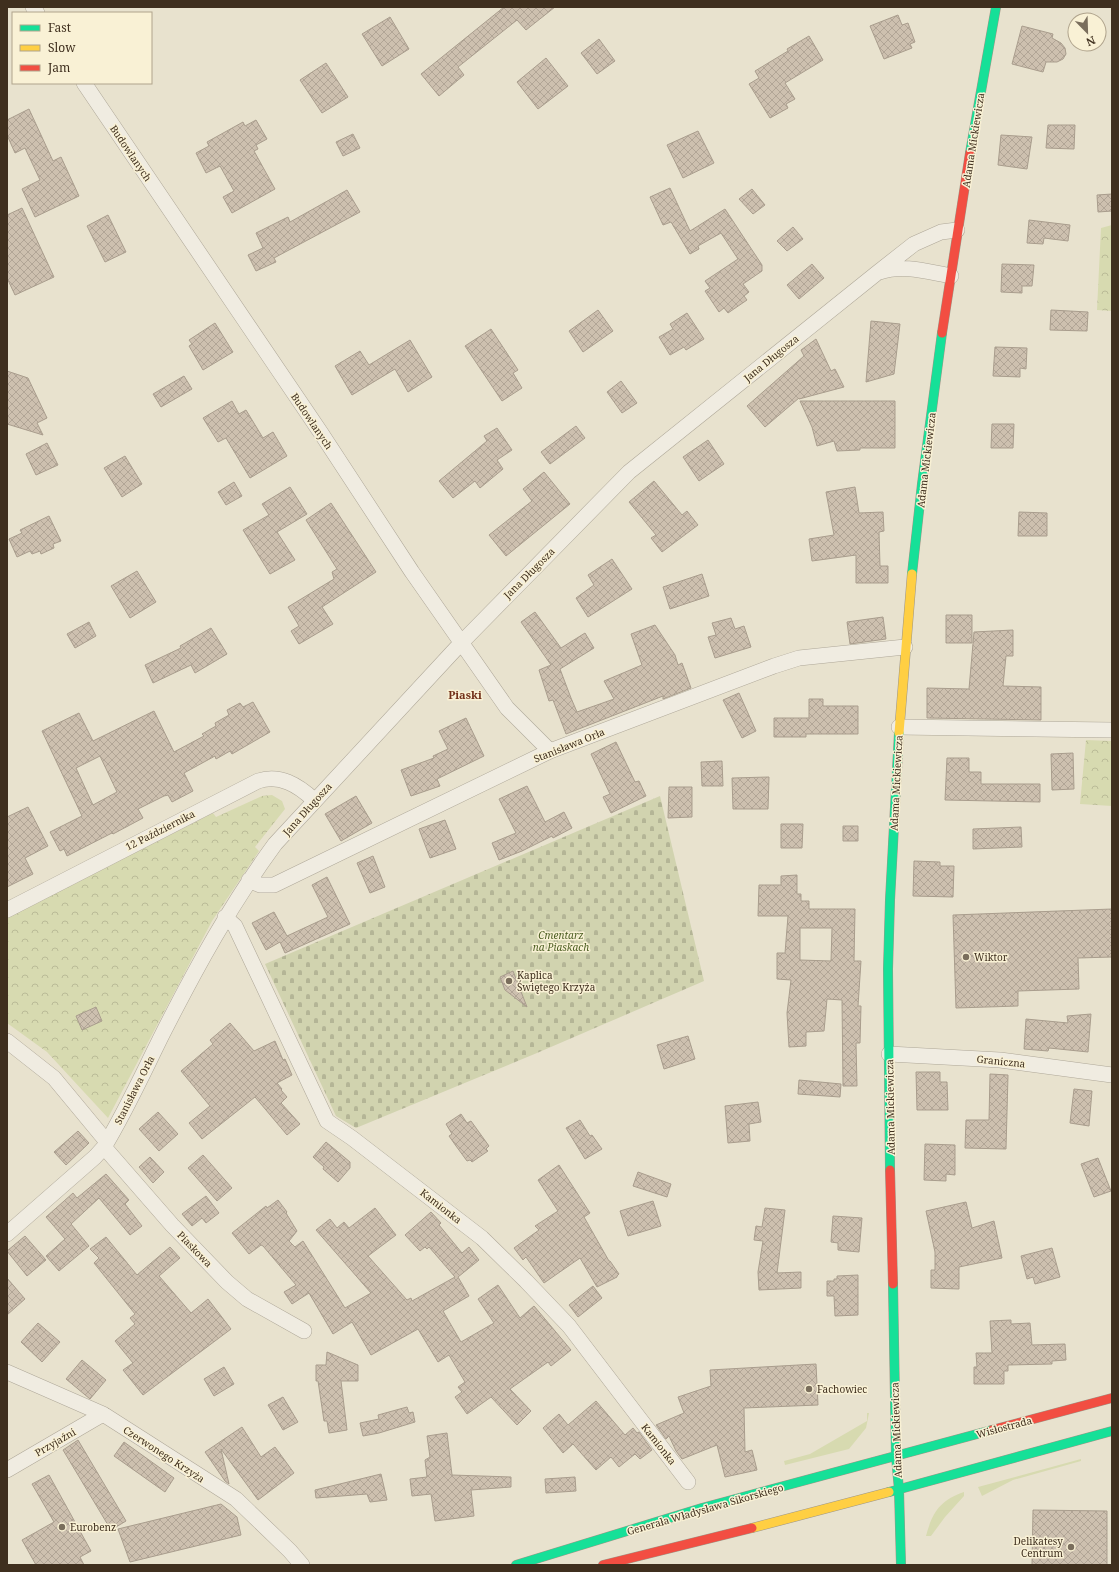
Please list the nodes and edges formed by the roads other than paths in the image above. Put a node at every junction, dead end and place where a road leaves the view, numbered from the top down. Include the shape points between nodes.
1 (996, 7) edge
2 (85, 84) edge
3 (958, 230) junction
4 (877, 273) junction
5 (951, 276) junction
6 (462, 642) junction
7 (905, 647) junction
8 (899, 727) junction
9 (1112, 730) edge
10 (550, 751) junction
11 (314, 800) junction
12 (249, 880) junction
13 (7, 910) edge
14 (225, 917) junction
15 (7, 1041) edge
16 (889, 1054) junction
17 (1112, 1075) edge
18 (105, 1144) junction
19 (7, 1234) edge
20 (304, 1331) dead end
21 (7, 1372) edge
22 (1112, 1398) edge
23 (103, 1414) junction
24 (1112, 1431) edge
25 (896, 1456) junction
26 (7, 1470) edge
27 (688, 1482) dead end
28 (899, 1490) junction
29 (302, 1565) edge
30 (516, 1565) edge
31 (603, 1565) edge
32 (901, 1565) edge

1 - 3 street, Adama Mickiewicza
2 - 6 street, Budowlanych via 412,572
3 - 4 street, Jana Długosza via 941,232 914,244
3 - 5 street, Adama Mickiewicza
4 - 5 street, Jana Długosza via 888,269 906,268
4 - 6 street, Jana Długosza via 629,472
5 - 7 street, Adama Mickiewicza via 925,457
6 - 10 street, Budowlanych via 507,708
6 - 11 street, Jana Długosza
7 - 8 street, Adama Mickiewicza
7 - 10 street, Stanisława Orła via 799,658
8 - 9 street
8 - 16 street, Adama Mickiewicza via 890,902
10 - 12 street, Stanisława Orła via 274,885 260,885
11 - 12 street, Jana Długosza via 275,844
11 - 13 street, 12 Października via 283,780 275,778 258,781
12 - 14 street, Jana Długosza
14 - 18 street, Stanisława Orła
14 - 27 street, Kamionka via 235,926 326,1121 482,1238 526,1281 569,1326
15 - 18 street, Piaskowa via 54,1078
16 - 17 street, Graniczna via 1000,1060
16 - 25 street, Adama Mickiewicza
18 - 19 street, Stanisława Orła via 95,1157
18 - 20 street, Piaskowa via 172,1225 227,1282 247,1299
21 - 23 street, Czerwonego Krzyża
22 - 25 street, Wisłostrada
23 - 26 street, Przyjaźni
23 - 29 street, Czerwonego Krzyża via 236,1500
24 - 28 street
25 - 28 street, Adama Mickiewicza
25 - 30 street, Generała Władysława Sikorskiego via 702,1508
28 - 31 street
28 - 32 street, Adama Mickiewicza

